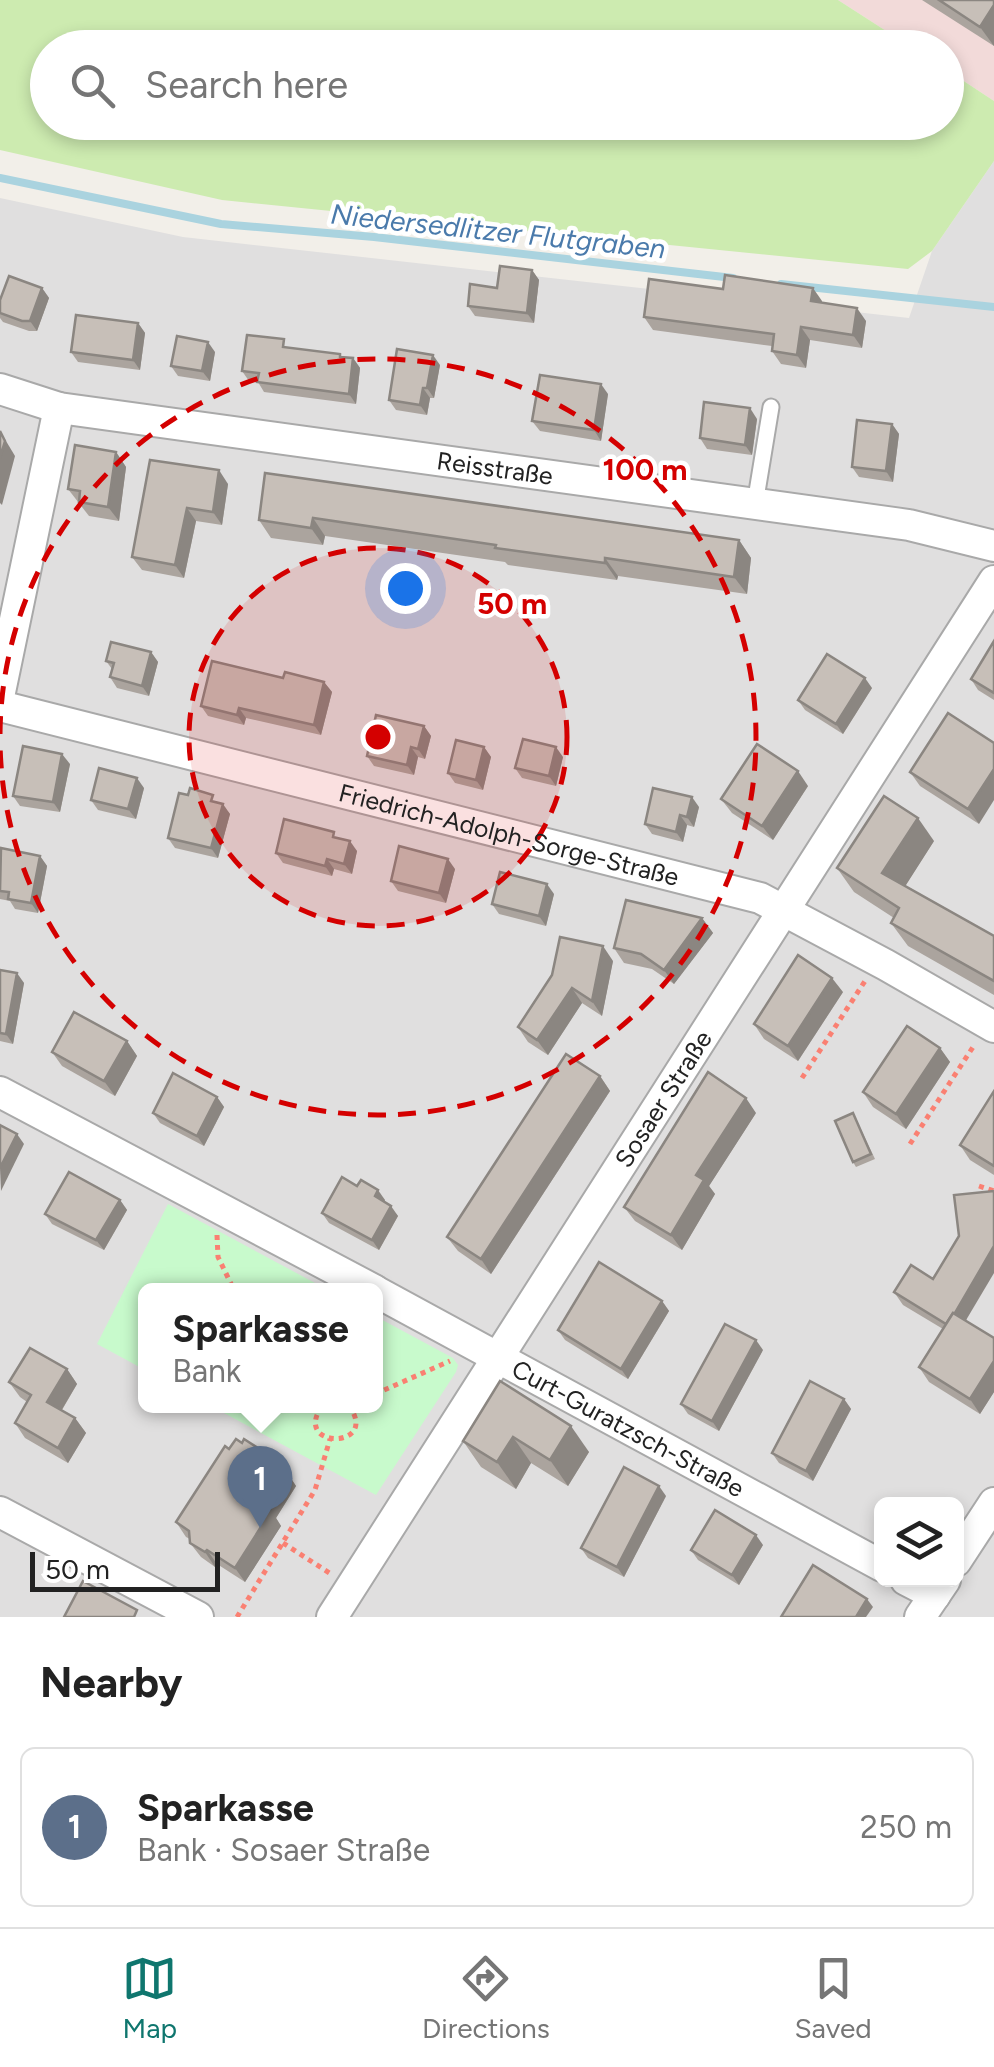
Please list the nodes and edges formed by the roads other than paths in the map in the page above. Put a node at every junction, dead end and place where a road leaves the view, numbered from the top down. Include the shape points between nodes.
1 (0, 389) edge
2 (770, 406) dead end
3 (59, 408) junction
4 (755, 504) junction
5 (994, 546) edge
6 (994, 581) edge
7 (0, 692) edge
8 (0, 706) edge
9 (785, 910) junction
10 (991, 1025) edge
11 (0, 1092) edge
12 (359, 1283) edge
13 (383, 1296) edge
14 (489, 1351) junction
15 (994, 1503) edge
16 (0, 1512) edge
17 (964, 1549) edge
18 (874, 1562) edge
19 (198, 1617) edge
20 (332, 1617) edge

1 - 3 street, Reisstraße
2 - 4 lane
3 - 4 street, Reisstraße
3 - 7 street
4 - 5 street, Reisstraße via 909,525
6 - 9 street, Sosaer Straße
8 - 9 street, Friedrich-Adolph-Sorge-Straße via 760,898
9 - 10 street, Friedrich-Adolph-Sorge-Straße
9 - 14 street, Sosaer Straße
11 - 12 street, Curt-Guratzsch-Straße
13 - 14 street, Curt-Guratzsch-Straße
14 - 18 street, Curt-Guratzsch-Straße
14 - 20 street, Sosaer Straße
15 - 17 street
16 - 19 street

